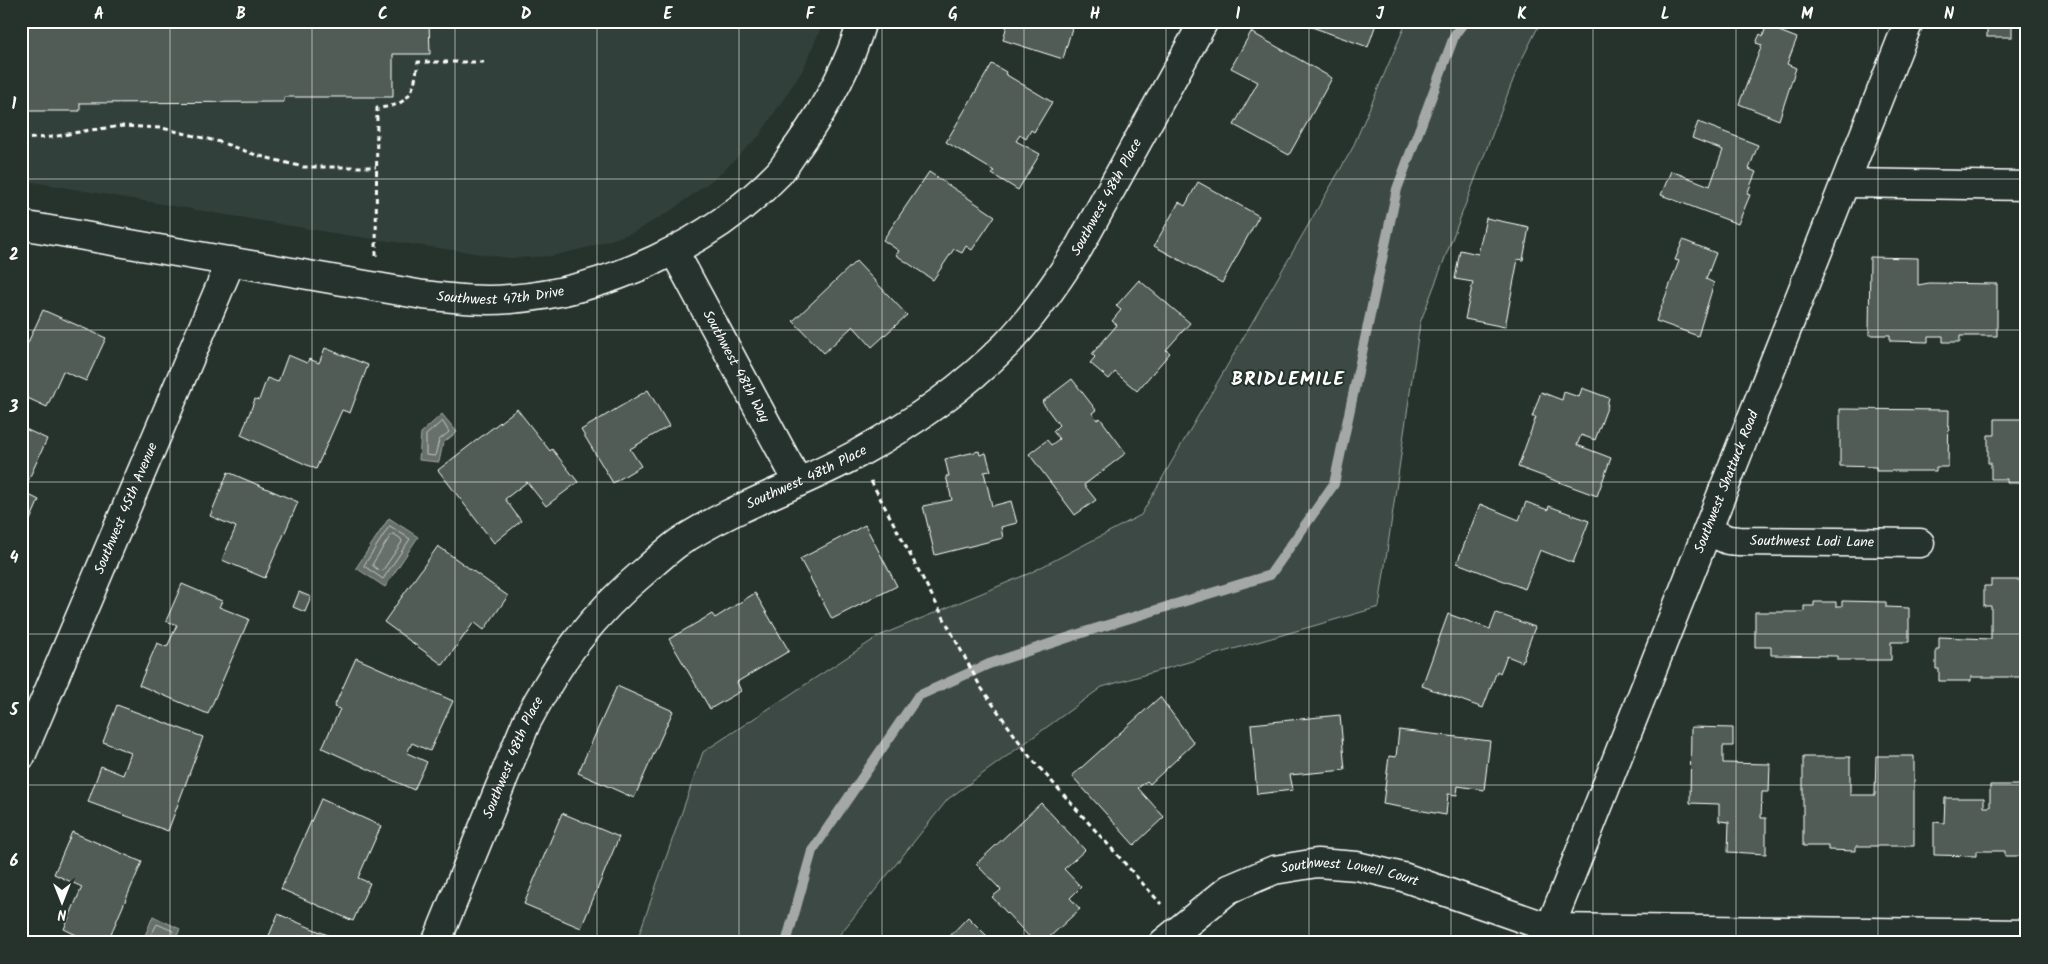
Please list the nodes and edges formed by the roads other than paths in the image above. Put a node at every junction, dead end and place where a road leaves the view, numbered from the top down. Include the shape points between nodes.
1 (862, 21) edge
2 (1204, 21) edge
3 (1910, 21) edge
4 (1847, 183) junction
5 (2027, 186) edge
6 (21, 225) edge
7 (674, 251) junction
8 (231, 261) junction
9 (798, 482) junction
10 (1708, 531) junction
11 (1920, 543) dead end
12 (21, 756) edge
13 (2027, 934) edge
14 (1173, 935) edge
15 (1547, 935) edge
16 (436, 943) edge

1 - 7 street, Southwest 47th Drive via 846,68 828,102 780,172 709,230
2 - 9 street, Southwest 48th Place via 1078,249 1056,284 1006,345 945,397 857,454
3 - 4 street, Southwest Shattuck Road
4 - 5 street
4 - 10 street, Southwest Shattuck Road
6 - 8 street, Southwest 47th Drive
7 - 8 street, Southwest 47th Drive via 592,284 510,300 423,295
7 - 9 street, Southwest 48th Way
8 - 12 street, Southwest 45th Avenue
9 - 16 street, Southwest 48th Place via 711,523 676,544 616,595 589,624 566,655 526,723
10 - 11 street, Southwest Lodi Lane via 1739,541
10 - 15 street, Southwest Shattuck Road
13 - 15 street, Southwest Lowell Court
14 - 15 street, Southwest Lowell Court via 1229,889 1274,870 1317,863 1357,866 1403,877

